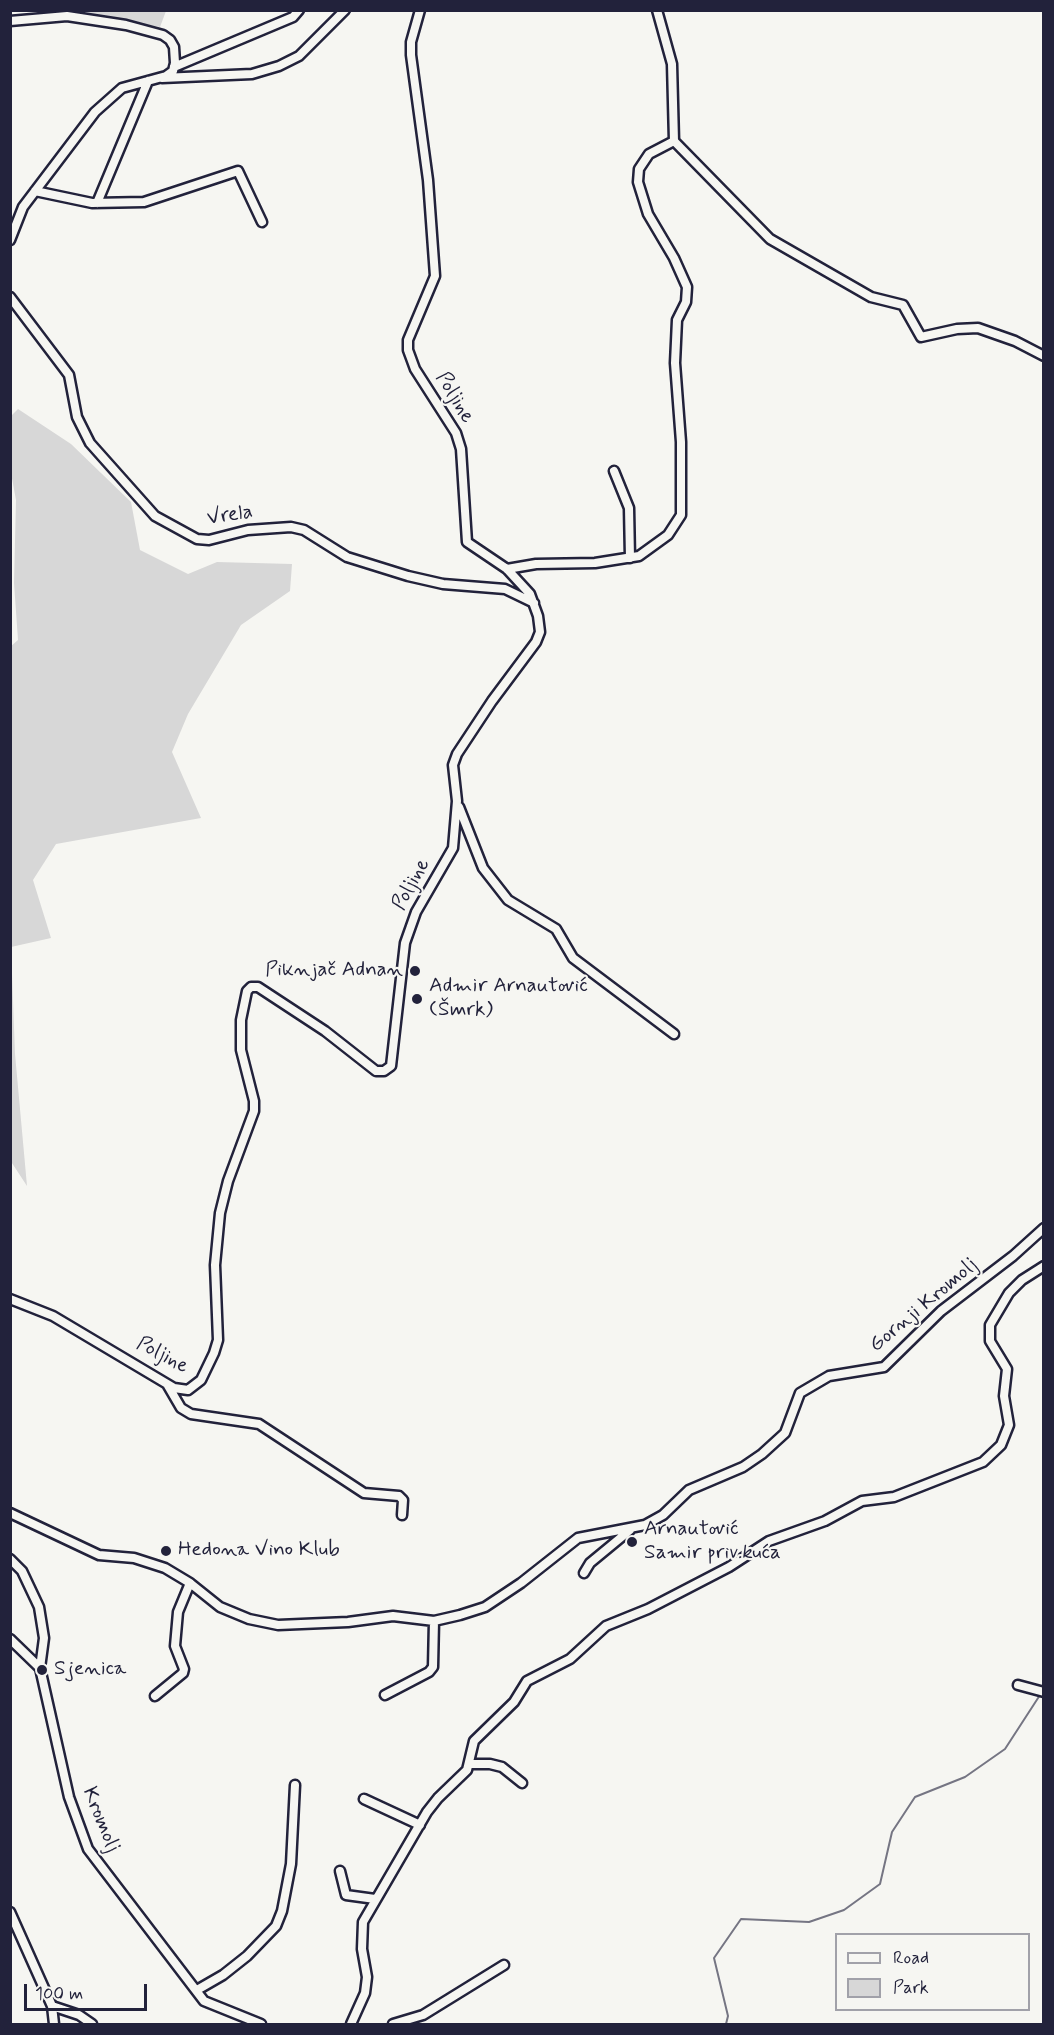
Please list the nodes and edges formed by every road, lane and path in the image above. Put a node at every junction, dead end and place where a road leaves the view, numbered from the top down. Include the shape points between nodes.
1 (299, 10) edge
2 (345, 10) edge
3 (420, 10) edge
4 (657, 10) edge
5 (10, 21) edge
6 (174, 68) junction
7 (162, 78) junction
8 (148, 81) junction
9 (674, 141) junction
10 (35, 191) junction
11 (97, 203) junction
12 (262, 222) dead end
13 (10, 240) edge
14 (10, 297) edge
15 (1044, 356) edge
16 (614, 471) dead end
17 (630, 558) junction
18 (507, 569) junction
19 (534, 603) junction
20 (457, 801) junction
21 (674, 1034) dead end
22 (1044, 1228) edge
23 (1044, 1266) edge
24 (10, 1299) edge
25 (167, 1384) junction
26 (10, 1513) edge
27 (402, 1515) dead end
28 (632, 1528) junction
29 (10, 1560) edge
30 (584, 1572) dead end
31 (190, 1583) junction
32 (434, 1620) junction
33 (10, 1639) edge
34 (40, 1668) junction
35 (1018, 1685) dead end
36 (1040, 1691) edge
37 (384, 1695) dead end
38 (155, 1696) dead end
39 (470, 1764) junction
40 (522, 1783) dead end
41 (295, 1785) dead end
42 (364, 1799) dead end
43 (420, 1825) junction
44 (340, 1871) dead end
45 (375, 1899) junction
46 (10, 1912) edge
47 (504, 1965) dead end
48 (196, 1990) junction
49 (52, 2006) junction
50 (54, 2025) edge
51 (92, 2025) edge
52 (261, 2025) edge
53 (351, 2025) edge
54 (393, 2025) edge

1 - 6 street via 293,18
2 - 7 street via 299,56 279,66 252,74
3 - 18 street, Poljine via 411,55 428,180 435,276 408,340 408,350 415,369 456,433 461,449 467,542
4 - 9 street via 672,64
5 - 6 street via 67,16 163,35 174,47
6 - 7 street
7 - 8 street
8 - 10 street via 122,88 109,98
8 - 11 street
9 - 15 street via 770,239 871,297 903,305 921,337 978,328
9 - 17 street via 649,154 639,169 638,182 648,214 687,287 686,302 677,320 675,363 681,515 668,535
10 - 11 street
10 - 13 street via 23,207
11 - 12 street via 144,202 238,171
14 - 19 street, Vrela via 69,375 77,417 90,443 155,516 197,539 209,540 248,530 291,527 304,530 347,557 442,584 505,589
16 - 17 street via 629,508
17 - 18 street
18 - 19 street, Poljine
19 - 20 street, Poljine via 540,632 536,642 457,754 453,765
20 - 21 street via 483,868 508,900 556,929 573,958
20 - 25 street, Poljine via 453,848 416,912 405,943 391,1066 376,1071 325,1031 258,987 247,991 241,1020 241,1050 254,1111 220,1213 215,1265 218,1340 201,1380 188,1390
22 - 28 street, Gornji Kromolj via 941,1311 891,1363 879,1369 820,1378 800,1393 786,1433 762,1454 743,1467 689,1490 663,1515
23 - 39 street via 1009,1293 990,1326 990,1341 1007,1369 1004,1396 1009,1425 1001,1445 975,1466 894,1497 862,1501 825,1521 769,1541 729,1568 606,1626 570,1659 527,1682 514,1702 474,1741
24 - 25 street, Poljine via 53,1316
25 - 27 street via 181,1408 191,1414 260,1424 364,1493 399,1496 403,1500
26 - 31 street, Gornji Kromolj via 99,1555 134,1558 165,1568
28 - 30 street
28 - 32 street, Gornji Kromolj via 578,1538 485,1607
29 - 34 street via 22,1571 39,1606 44,1638
31 - 32 street, Gornji Kromolj via 220,1607 278,1625 393,1616
31 - 38 street via 178,1612 175,1646 183,1673
32 - 37 street via 433,1667
33 - 34 street
34 - 48 street, Kromolj via 64,1776 88,1849
35 - 36 street
39 - 40 street via 502,1767
39 - 43 street via 438,1798
41 - 48 street via 291,1864 276,1926 247,1956
42 - 43 street
43 - 45 street
44 - 45 street via 346,1895
45 - 53 street via 363,1922 365,1993
46 - 49 street
47 - 54 street via 423,2015
48 - 52 street, Kromolj via 210,2005
49 - 50 street
49 - 51 street via 79,2015

